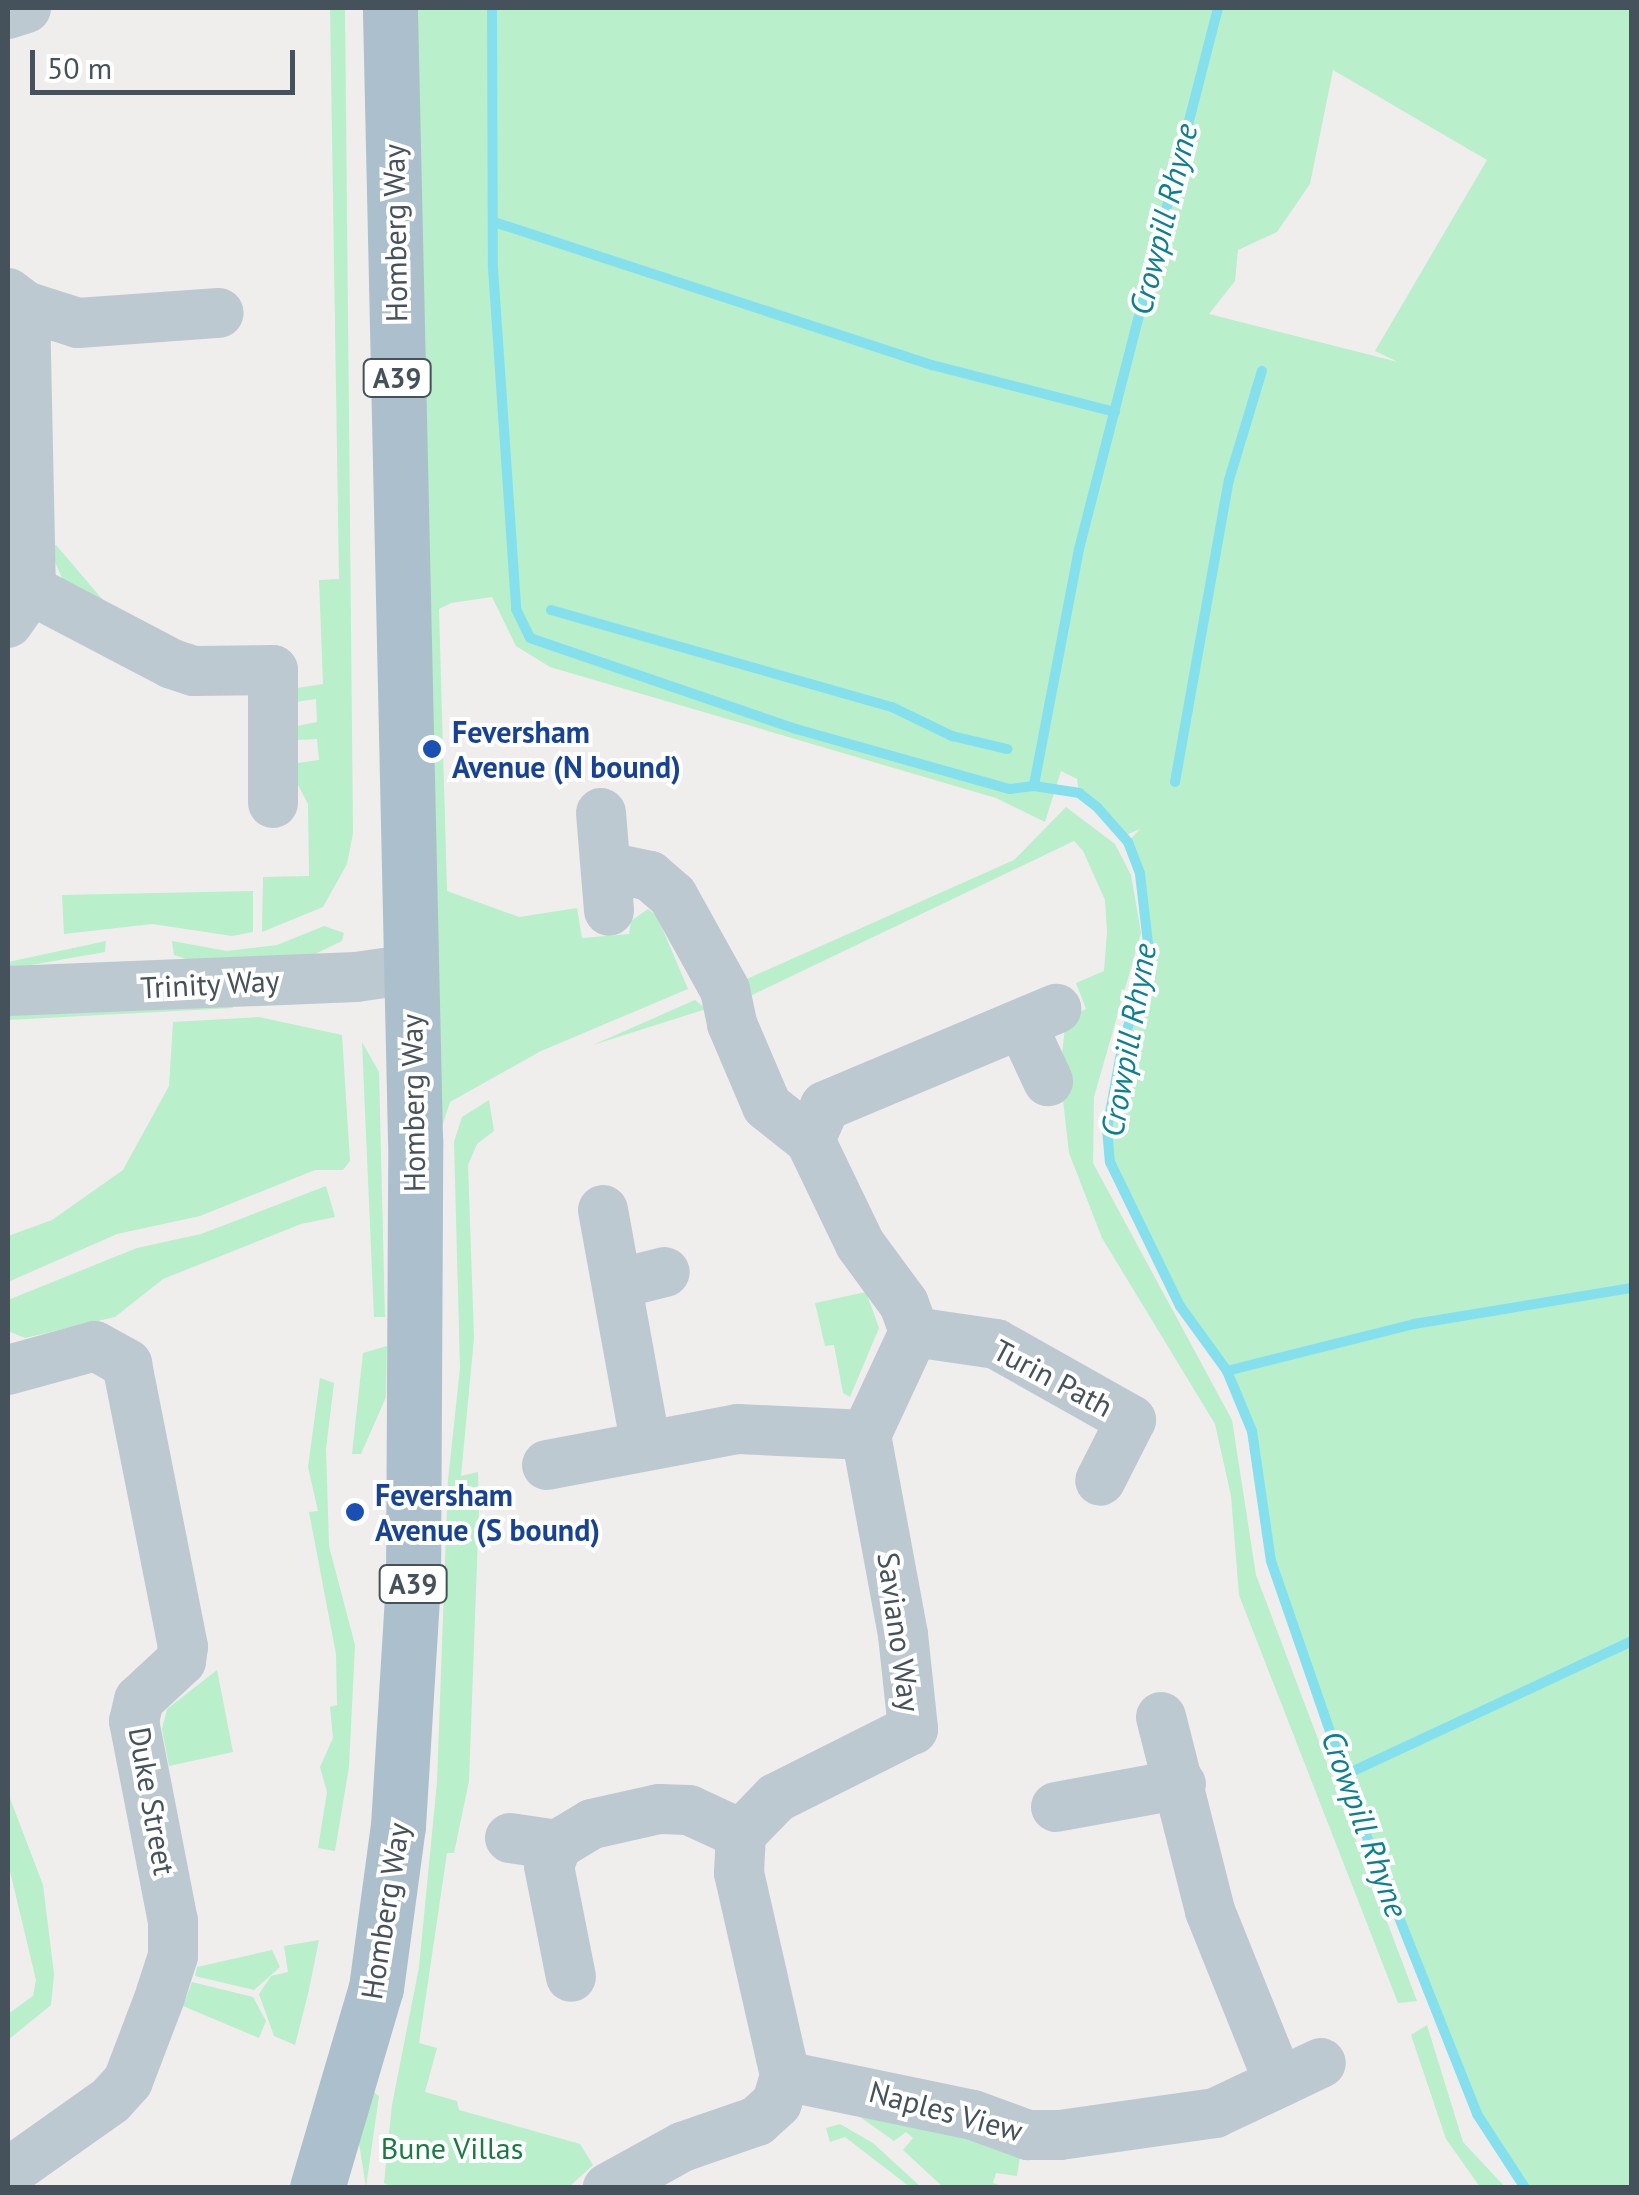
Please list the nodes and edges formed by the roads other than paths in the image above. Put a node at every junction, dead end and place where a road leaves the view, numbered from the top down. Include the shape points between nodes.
1 (26, 8) edge
2 (390, 8) edge
3 (8, 14) edge
4 (16, 300) edge
5 (220, 313) dead end
6 (20, 606) edge
7 (274, 802) dead end
8 (601, 813) dead end
9 (412, 969) junction
10 (8, 991) edge
11 (1048, 1081) dead end
12 (810, 1140) junction
13 (603, 1210) dead end
14 (914, 1332) junction
15 (8, 1370) edge
16 (866, 1434) junction
17 (645, 1442) junction
18 (547, 1465) dead end
19 (1100, 1480) dead end
20 (1161, 1717) dead end
21 (1182, 1784) junction
22 (1056, 1807) dead end
23 (740, 1834) junction
24 (571, 1977) dead end
25 (785, 2076) junction
26 (19, 2164) edge
27 (319, 2186) edge
28 (608, 2188) edge

1 - 3 street
2 - 9 main road, Homberg Way / A39
4 - 5 street via 78,322
4 - 6 street
6 - 7 street via 194,671 290,669
8 - 12 street via 608,889 650,876 673,896 725,990 767,1106
9 - 10 street, Trinity Way
9 - 27 main road, Homberg Way / A39 via 414,1583 403,1776 376,1988
11 - 12 street via 1039,1017 825,1106
12 - 14 street via 860,1244 904,1304
13 - 17 street via 643,1278
14 - 16 street
14 - 19 street, Turin Path via 996,1344 1138,1407
15 - 26 street, Duke Street via 95,1346 126,1364 183,1647 181,1661 139,1700 134,1721 174,1922 173,1956 128,2081 112,2100
16 - 17 street via 738,1429
16 - 23 street, Saviano Way via 903,1635 913,1730 776,1798
17 - 18 street
20 - 21 street, Naples View
21 - 22 street
21 - 25 street, Naples View via 1210,1910 1300,2073 1226,2109 1178,2121 1044,2135
23 - 24 street via 689,1810 659,1809 534,1842 549,1866
23 - 25 street via 738,1873
25 - 28 street via 777,2103 757,2121 682,2147

